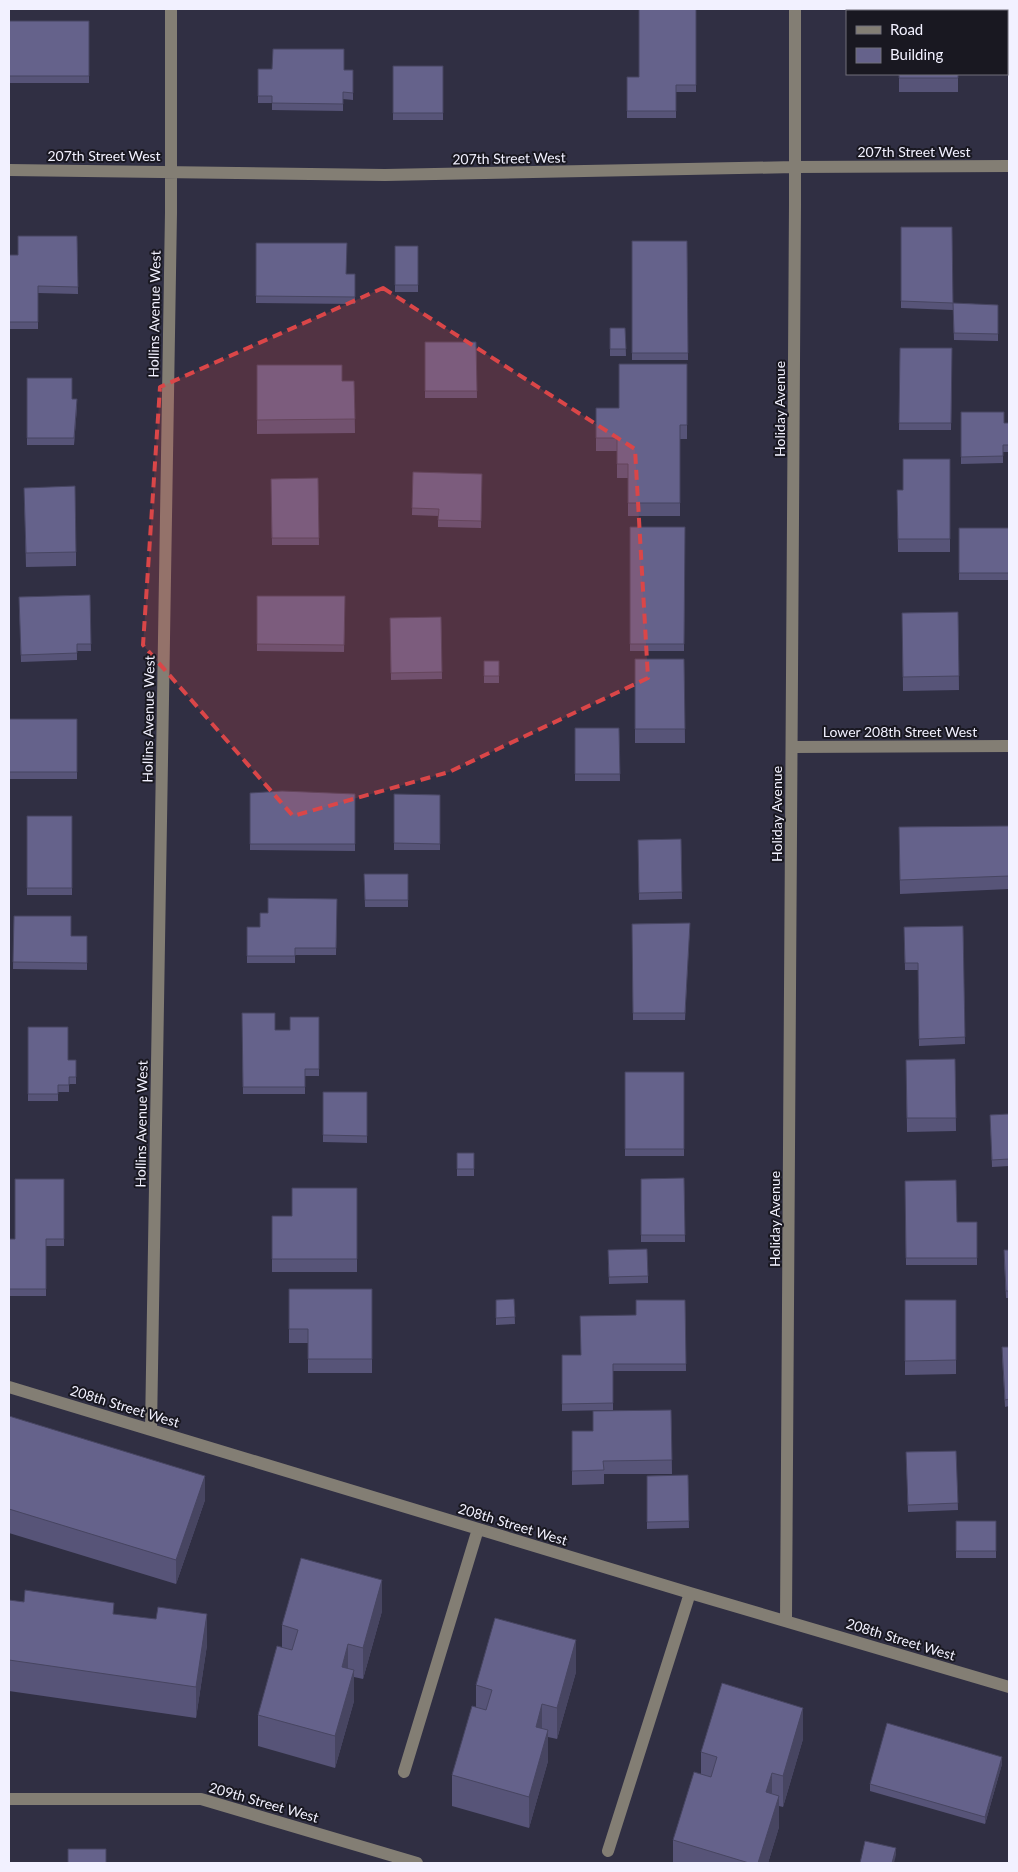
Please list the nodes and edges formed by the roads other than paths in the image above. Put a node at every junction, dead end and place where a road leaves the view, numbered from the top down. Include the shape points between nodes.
1 (172, 9) edge
2 (795, 9) edge
3 (1009, 166) edge
4 (796, 167) junction
5 (9, 170) edge
6 (170, 171) junction
7 (1009, 746) edge
8 (792, 747) junction
9 (9, 1387) edge
10 (151, 1430) junction
11 (478, 1529) junction
12 (690, 1593) junction
13 (786, 1620) junction
14 (1009, 1687) edge
15 (404, 1772) dead end
16 (9, 1800) edge
17 (608, 1851) dead end
18 (417, 1863) edge

1 - 6 street, Hollins Avenue West
2 - 4 street, Holiday Avenue
3 - 4 street, 207th Street West
4 - 6 street, 207th Street West via 385,175
4 - 8 street, Holiday Avenue
5 - 6 street, 207th Street West
6 - 10 street, Hollins Avenue West
7 - 8 street, Lower 208th Street West
8 - 13 street, Holiday Avenue
9 - 10 street, 208th Street West
10 - 11 street, 208th Street West
11 - 12 street, 208th Street West
11 - 15 street
12 - 13 street, 208th Street West
12 - 17 street
13 - 14 street, 208th Street West
16 - 18 street, 209th Street West via 201,1799

